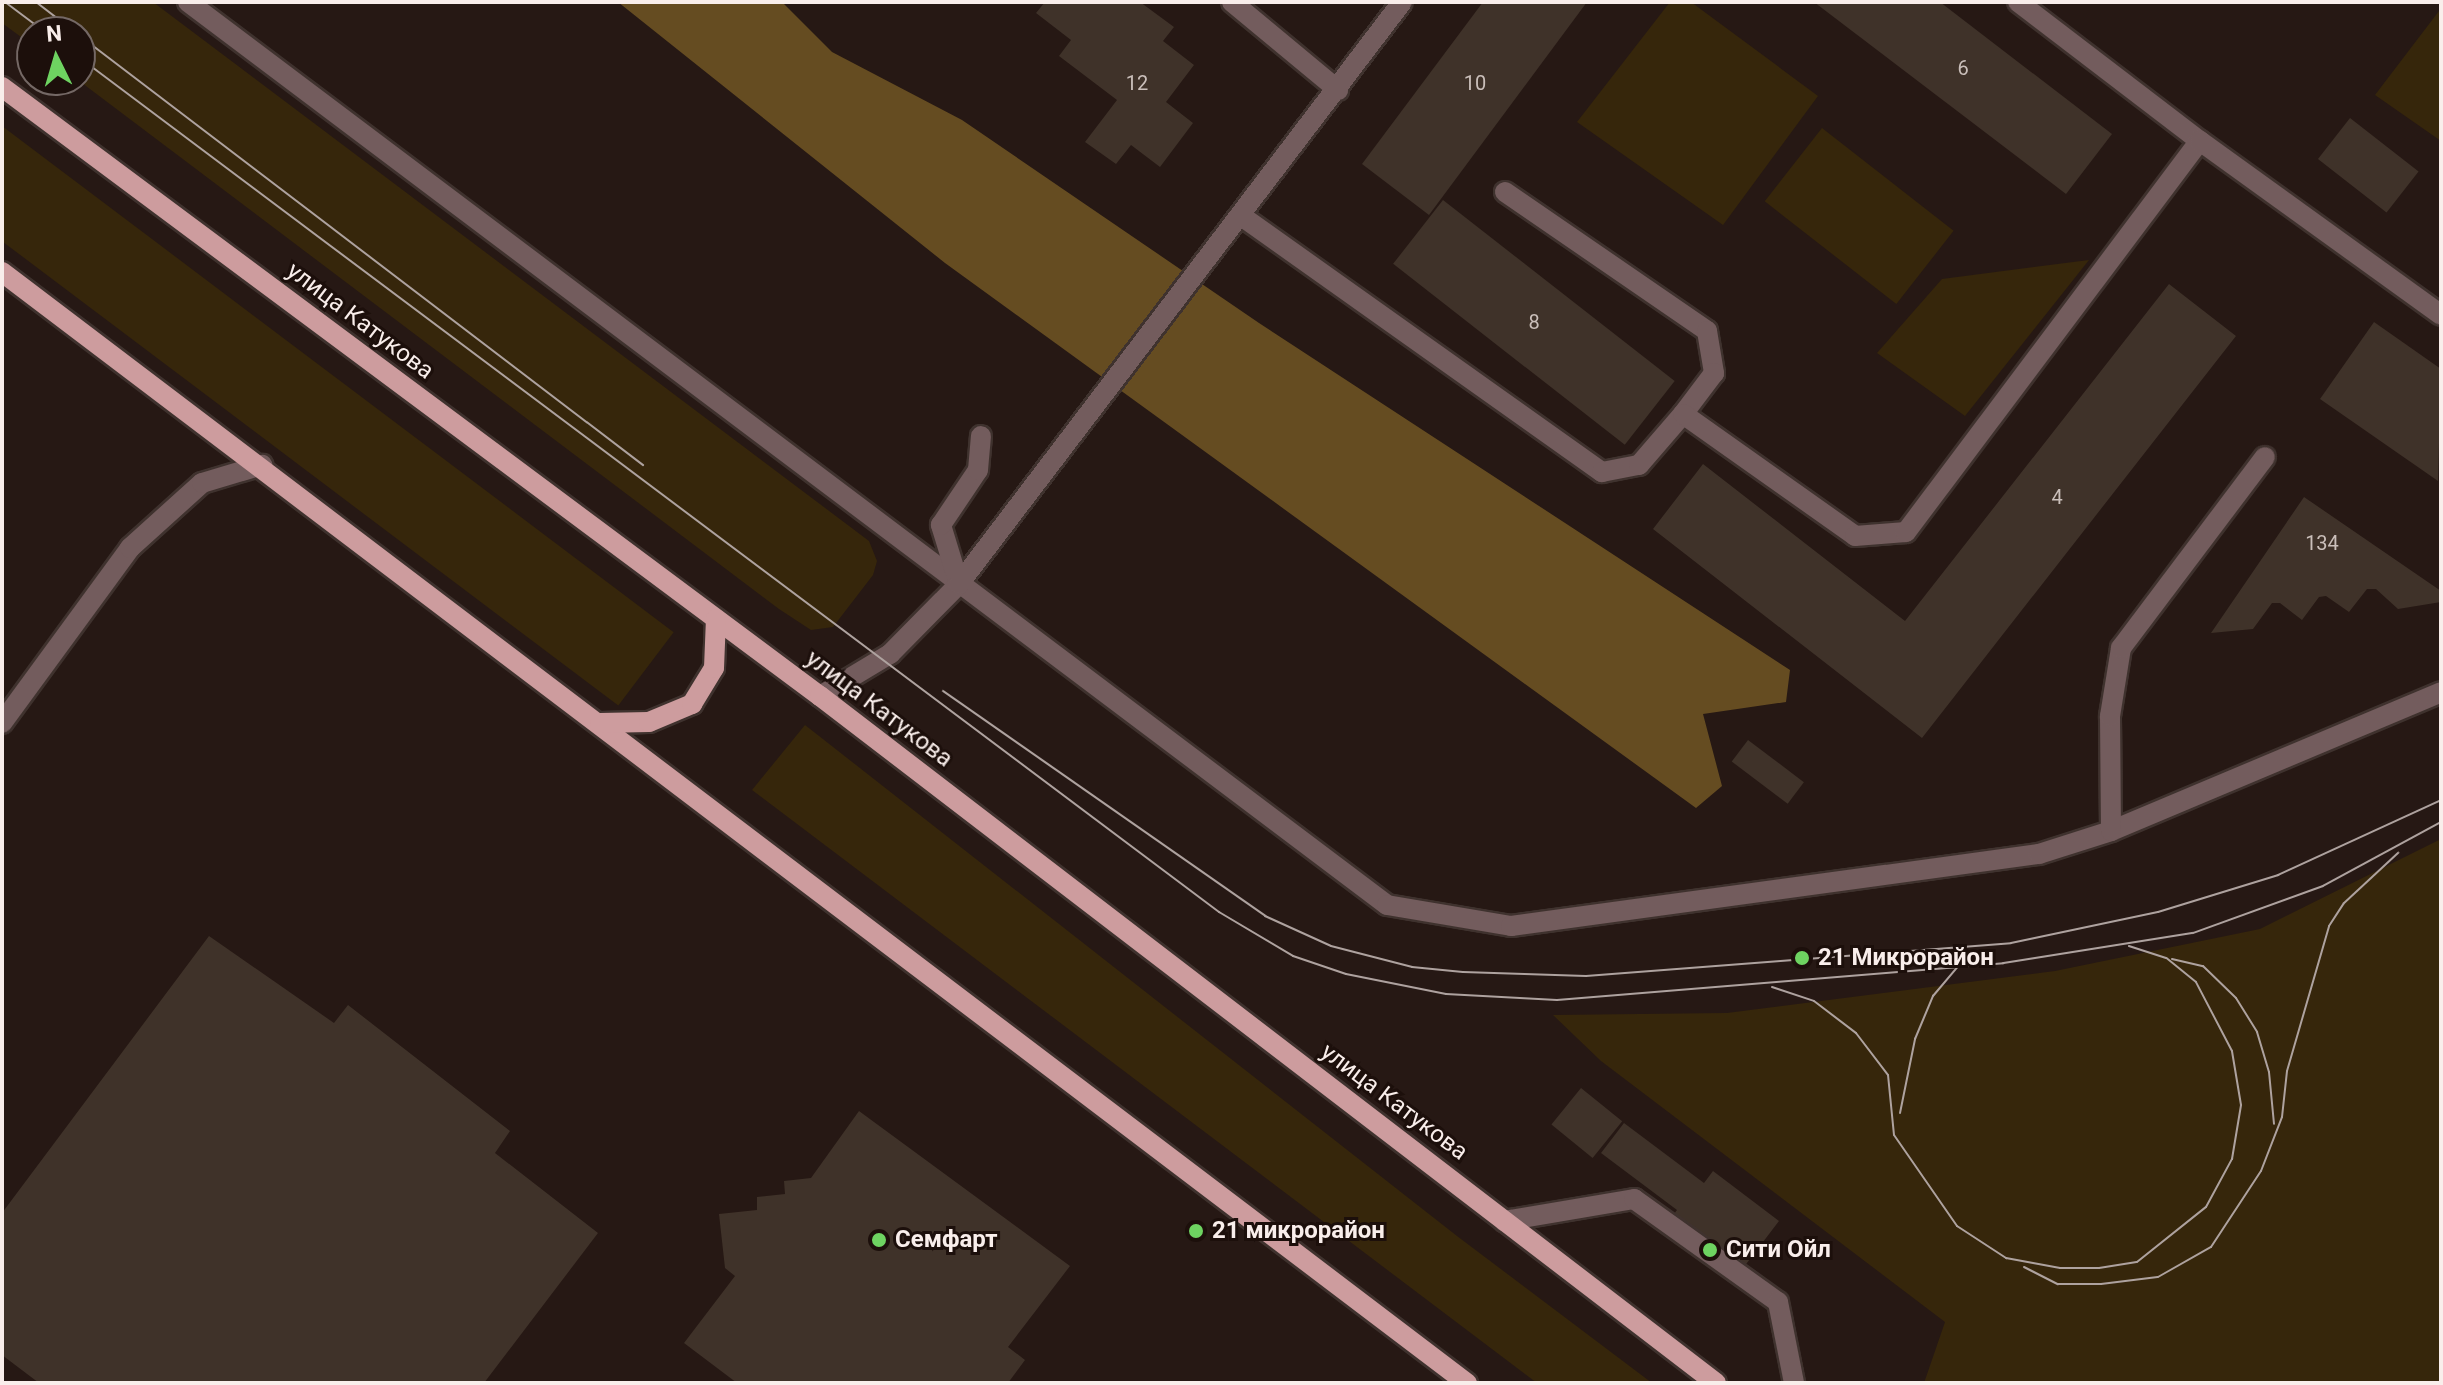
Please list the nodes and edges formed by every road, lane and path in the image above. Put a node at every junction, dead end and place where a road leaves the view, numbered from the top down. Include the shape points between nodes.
1 (188, 2) edge
2 (1232, 2) edge
3 (1402, 2) edge
4 (2018, 2) edge
5 (2, 87) edge
6 (1338, 90) junction
7 (2200, 141) junction
8 (1505, 192) dead end
9 (1240, 215) junction
10 (2, 272) edge
11 (2441, 315) edge
12 (1683, 414) junction
13 (981, 436) dead end
14 (2265, 457) dead end
15 (262, 465) junction
16 (959, 584) junction
17 (716, 619) junction
18 (2441, 692) edge
19 (820, 696) junction
20 (2, 723) edge
21 (600, 723) junction
22 (2111, 831) junction
23 (1504, 1221) junction
24 (1467, 1383) edge
25 (1716, 1383) edge
26 (1794, 1383) edge

1 - 16 street
2 - 6 street
3 - 6 street
4 - 7 street
5 - 17 main road, улица Катукова
6 - 9 street
7 - 11 street
7 - 12 street via 1906,532 1855,536
8 - 12 street via 1707,331 1714,373
9 - 12 street via 1602,472 1639,465
9 - 16 street
10 - 15 main road
13 - 16 street via 978,470 941,525
14 - 22 street via 2121,648 2110,716
15 - 20 street via 202,483 130,548
15 - 21 main road
16 - 19 street via 890,654
16 - 22 street via 1387,905 1511,926 2039,854
17 - 19 main road, улица Катукова
17 - 21 main road via 714,668 692,704 649,722
18 - 22 street
19 - 23 main road, улица Катукова
21 - 24 main road
23 - 25 main road, улица Катукова
23 - 26 street via 1634,1199 1778,1302

